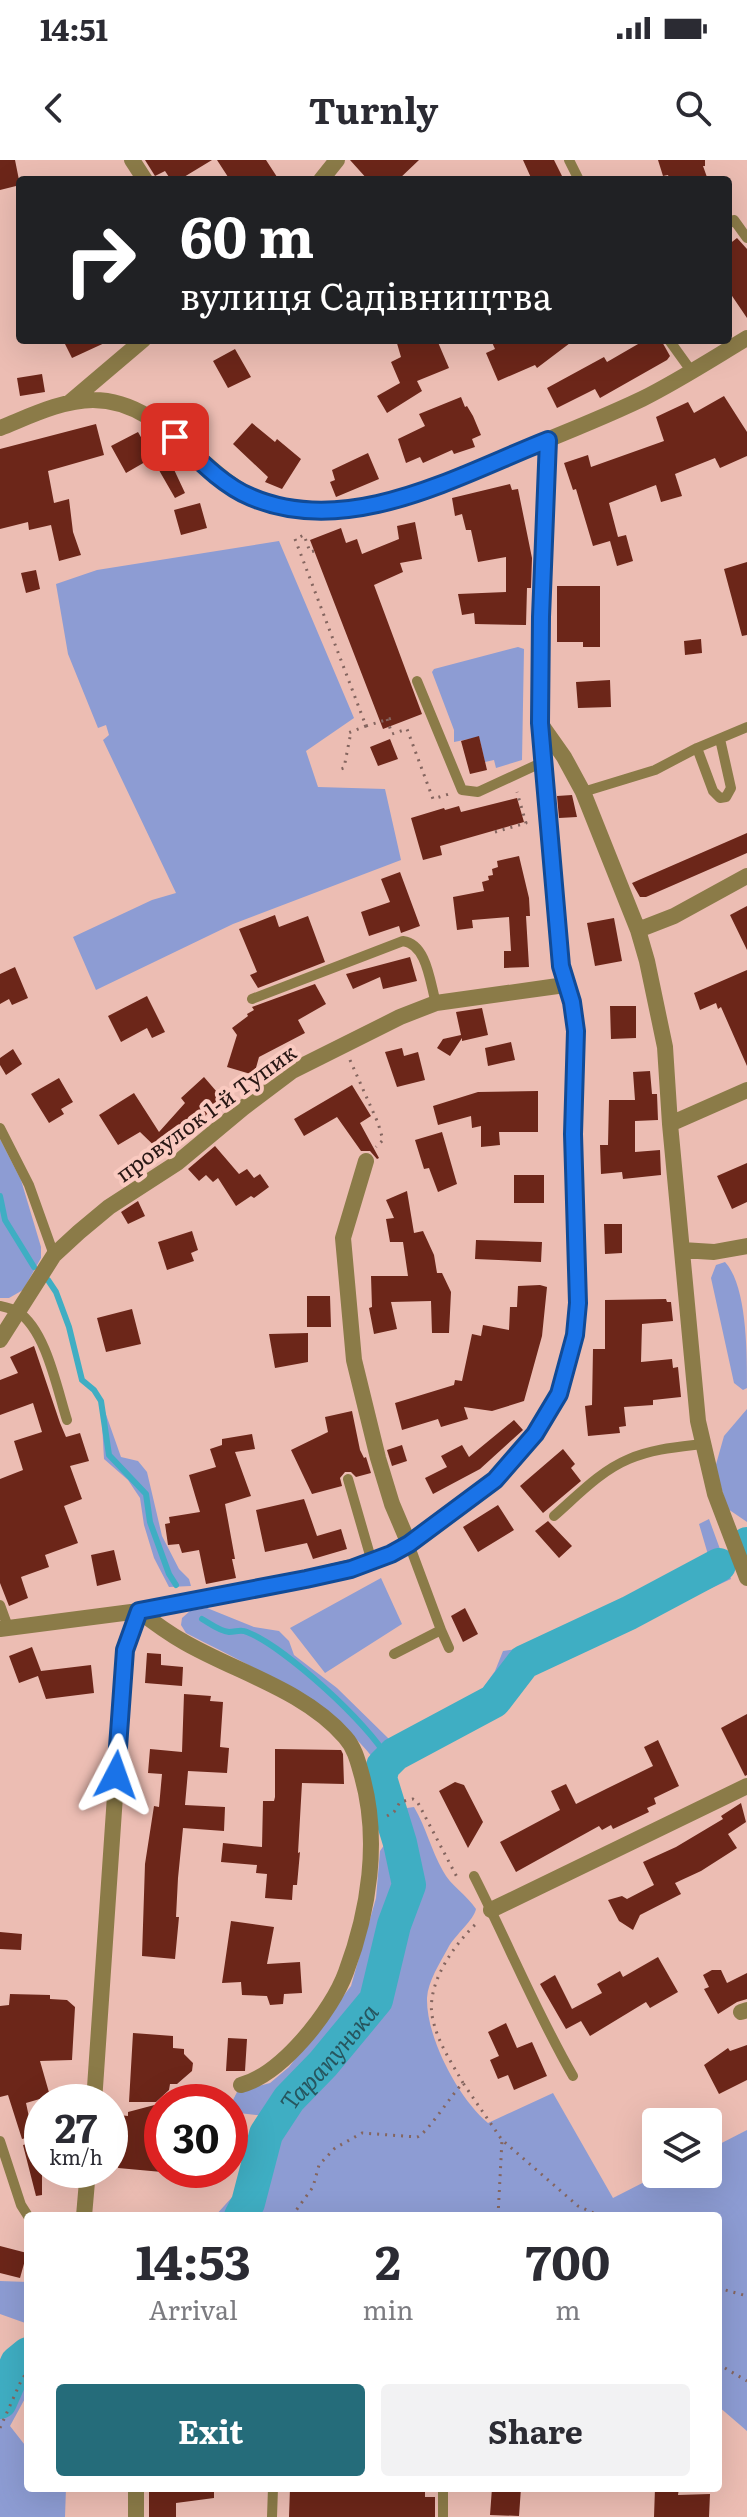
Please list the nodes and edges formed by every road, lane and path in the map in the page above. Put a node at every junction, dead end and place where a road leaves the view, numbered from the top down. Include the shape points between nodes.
1 (337, 160) edge
2 (324, 176) edge
3 (732, 221) edge
4 (747, 238) edge
5 (747, 338) edge
6 (138, 344) edge
7 (672, 344) edge
8 (692, 372) junction
9 (69, 403) junction
10 (0, 428) edge
11 (548, 440) junction
12 (314, 551) dead end
13 (417, 681) dead end
14 (392, 718) dead end
15 (540, 723) junction
16 (366, 726) junction
17 (747, 727) edge
18 (720, 739) junction
19 (697, 748) junction
20 (543, 762) junction
21 (341, 769) dead end
22 (514, 782) dead end
23 (583, 792) junction
24 (495, 832) dead end
25 (747, 876) edge
26 (638, 930) junction
27 (565, 985) junction
28 (252, 999) dead end
29 (436, 1003) junction
30 (344, 1046) junction
31 (747, 1090) edge
32 (670, 1124) junction
33 (0, 1128) edge
34 (366, 1161) joint
35 (747, 1246) edge
36 (682, 1250) junction
37 (54, 1255) junction
38 (0, 1306) edge
39 (18, 1312) junction
40 (0, 1340) edge
41 (67, 1420) dead end
42 (702, 1444) junction
43 (348, 1479) dead end
44 (554, 1516) dead end
45 (409, 1544) junction
46 (372, 1562) junction
47 (747, 1578) edge
48 (0, 1605) edge
49 (139, 1611) junction
50 (4, 1628) edge
51 (441, 1630) junction
52 (449, 1648) dead end
53 (394, 1654) dead end
54 (747, 1786) edge
55 (388, 1815) dead end
56 (474, 1876) joint
57 (491, 1910) junction
58 (573, 2076) dead end
59 (463, 2083) junction
60 (95, 2084) edge
61 (244, 2084) edge
62 (502, 2140) junction
63 (0, 2141) edge
64 (86, 2188) edge
65 (25, 2212) edge
66 (84, 2212) edge
67 (295, 2212) edge
68 (498, 2212) edge
69 (591, 2212) edge
70 (722, 2289) edge
71 (747, 2296) edge
72 (722, 2366) edge
73 (24, 2376) edge
74 (747, 2381) edge
75 (0, 2428) edge
76 (136, 2492) edge
77 (273, 2492) edge
78 (443, 2492) edge
79 (136, 2517) edge
80 (272, 2517) edge
81 (443, 2517) edge

1 - 2 street
3 - 4 lane
5 - 8 street
6 - 9 street
7 - 8 lane
8 - 11 street
9 - 10 street
9 - 11 street via 111,401 131,408 175,437 226,483 275,505 301,509 376,504
11 - 15 street
12 - 16 path via 304,535 295,539
13 - 20 lane via 462,790 478,792
14 - 16 path
15 - 20 street
15 - 23 street
16 - 21 path via 348,733
17 - 18 lane
18 - 19 lane
18 - 19 lane via 731,788 726,797 713,791
19 - 23 lane via 655,770
20 - 27 street
22 - 24 path via 526,823
23 - 26 street
25 - 26 street
26 - 32 street via 665,1047
27 - 29 street, провулок 1-й Тупик
27 - 45 street via 576,1031 578,1303 567,1367 559,1394 520,1452 495,1480
28 - 29 lane via 403,941 420,951
29 - 30 street, провулок 1-й Тупик
30 - 34 path via 383,1140 367,1152
30 - 37 street, провулок 1-й Тупик via 271,1086 177,1163 109,1207
31 - 32 street
32 - 36 street
33 - 37 lane via 29,1185
34 - 45 street via 343,1238 354,1360 378,1458
35 - 36 street
36 - 42 street
37 - 39 street, провулок 1-й Тупик
38 - 39 lane
39 - 40 street, провулок 1-й Тупик
39 - 41 lane via 41,1342
42 - 44 lane via 628,1459
42 - 47 street
43 - 46 lane
45 - 46 street
45 - 51 lane
46 - 49 street
48 - 50 lane
49 - 50 street
49 - 60 street via 125,1650
49 - 61 street via 184,1642 282,1690 325,1720 356,1755 364,1783 372,1820 368,1884 346,1974 291,2052 264,2076
51 - 52 lane
51 - 53 lane
54 - 57 street
55 - 56 path via 400,1802 417,1801 460,1882
56 - 57 lane
57 - 58 lane
57 - 59 path via 461,1938 433,1993 437,2033
59 - 62 path
59 - 67 path via 425,2135 362,2133 335,2148 319,2165 313,2187
62 - 68 path
62 - 69 path
63 - 65 lane
64 - 66 street
70 - 71 path
72 - 74 path
73 - 75 path
76 - 79 street
77 - 80 lane
78 - 81 lane

